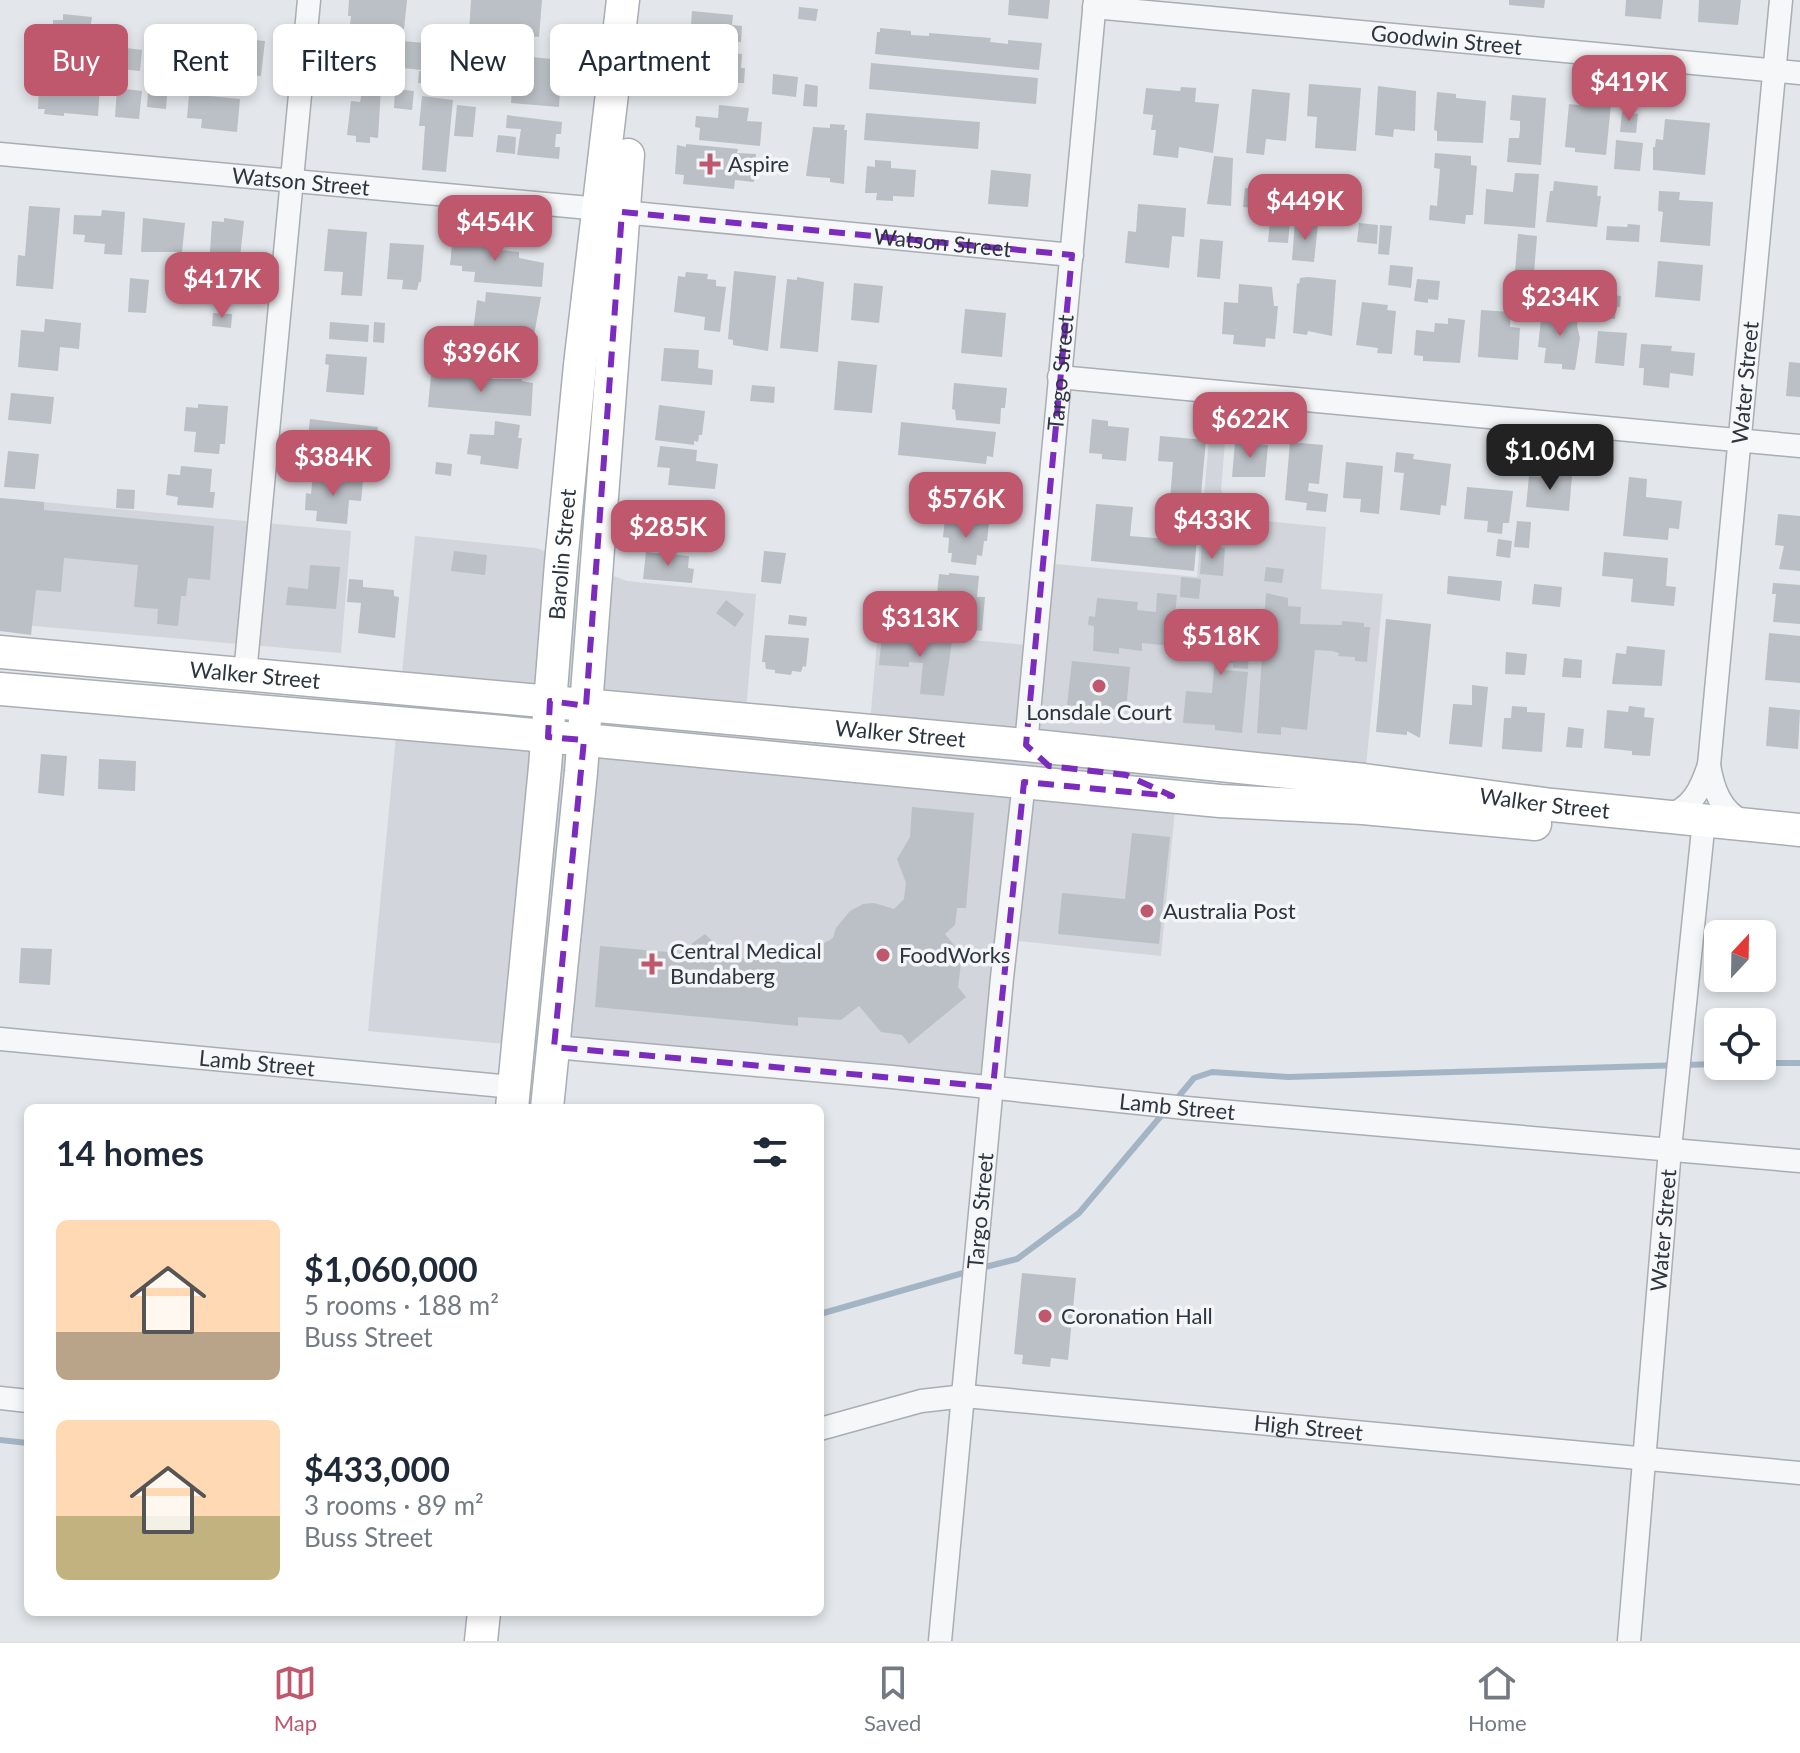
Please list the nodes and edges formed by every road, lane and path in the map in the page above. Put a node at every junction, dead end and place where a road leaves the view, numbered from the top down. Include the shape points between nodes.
1 (309, 0) edge
2 (623, 0) edge
3 (642, 0) edge
4 (1781, 0) edge
5 (1094, 3) edge
6 (1774, 70) junction
7 (1800, 73) edge
8 (0, 154) edge
9 (292, 183) junction
10 (611, 210) junction
11 (1072, 255) junction
12 (1059, 377) junction
13 (1739, 440) junction
14 (1800, 446) edge
15 (0, 652) edge
16 (245, 674) junction
17 (0, 689) edge
18 (550, 701) junction
19 (586, 706) junction
20 (858, 730) junction
21 (548, 737) junction
22 (584, 740) junction
23 (1026, 745) junction
24 (1709, 765) junction
25 (1024, 782) junction
26 (1172, 796) junction
27 (1663, 816) junction
28 (1749, 825) junction
29 (1703, 830) junction
30 (1800, 830) edge
31 (1800, 847) edge
32 (0, 1039) edge
33 (554, 1047) junction
34 (993, 1087) junction
35 (517, 1101) edge
36 (547, 1104) edge
37 (1670, 1149) junction
38 (1800, 1161) edge
39 (965, 1396) junction
40 (0, 1398) edge
41 (24, 1401) edge
42 (824, 1428) edge
43 (1646, 1459) junction
44 (1800, 1473) edge
45 (484, 1616) edge
46 (481, 1641) edge
47 (940, 1641) edge
48 (1629, 1641) edge

1 - 9 street
2 - 10 main road, Barolin Street
3 - 10 main road, Barolin Street
4 - 6 street, Water Street
5 - 6 street, Goodwin Street
5 - 11 street, Targo Street
6 - 7 street, Goodwin Street
6 - 13 street, Water Street
8 - 9 street, Watson Street
9 - 10 street, Watson Street
9 - 16 street
10 - 11 street, Watson Street
10 - 18 main road, Barolin Street via 580,365
10 - 19 main road, Barolin Street
11 - 12 street, Targo Street
12 - 13 street
12 - 23 street, Targo Street
13 - 14 street
13 - 24 street, Water Street
15 - 16 main road, Walker Street
16 - 18 main road, Walker Street
17 - 21 main road, Walker Street
18 - 19 main road, Walker Street
18 - 21 main road, Barolin Street
19 - 20 main road, Walker Street
19 - 22 main road, Barolin Street
20 - 23 main road, Walker Street
20 - 25 main road via 920,753 1000,762
21 - 22 main road, Walker Street
21 - 35 main road, Barolin Street
22 - 25 main road, Walker Street
22 - 33 main road, Barolin Street
23 - 26 main road via 1049,766 1126,775
23 - 27 main road, Walker Street
24 - 27 street, Water Street via 1694,798
24 - 28 street, Water Street via 1726,810
25 - 26 main road, Walker Street
25 - 34 street, Targo Street
26 - 29 main road, Walker Street
27 - 29 main road, Walker Street
28 - 29 main road, Walker Street
28 - 30 main road, Walker Street
29 - 31 main road, Walker Street
29 - 37 street, Water Street
32 - 35 street, Lamb Street
33 - 34 street, Lamb Street
33 - 35 main road via 542,1055
33 - 36 main road, Barolin Street
34 - 37 street, Lamb Street
34 - 39 street, Targo Street
37 - 38 street, Lamb Street
37 - 43 street, Water Street
39 - 42 street, High Street via 921,1401
39 - 43 street, High Street
39 - 47 street, Targo Street
40 - 41 street
43 - 44 street, High Street
43 - 48 street, Water Street
45 - 46 main road

